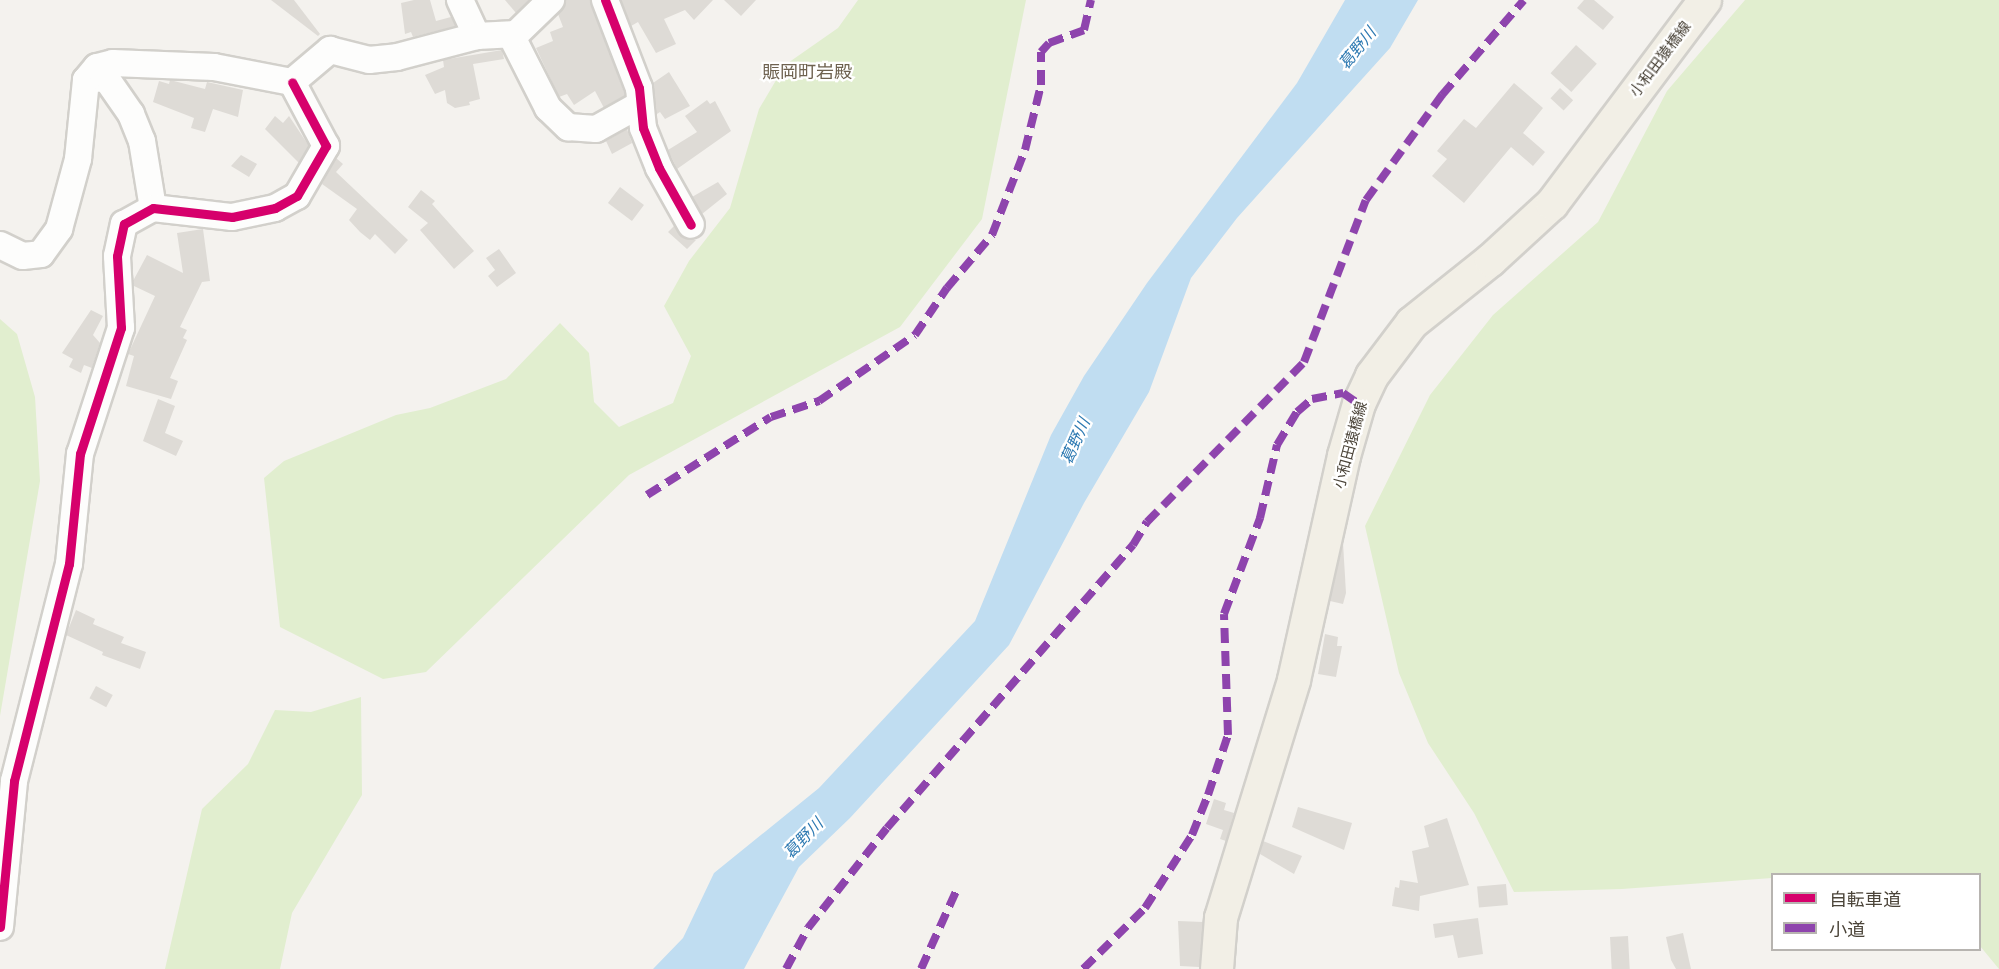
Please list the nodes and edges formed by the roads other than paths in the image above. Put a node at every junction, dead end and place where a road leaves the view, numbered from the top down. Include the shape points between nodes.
1 (460, 0) edge
2 (551, 0) edge
3 (605, 0) edge
4 (1705, 0) edge
5 (511, 34) junction
6 (477, 36) junction
7 (86, 81) junction
8 (292, 82) junction
9 (639, 105) junction
10 (153, 208) junction
11 (691, 225) dead end
12 (0, 244) edge
13 (0, 927) edge
14 (1217, 969) edge

1 - 6 street
2 - 5 street via 516,34
3 - 9 street via 639,88
4 - 14 main road, 小和田猿橋線 via 1552,204 1491,260 1412,322 1372,376 1359,404 1344,456 1294,680 1221,918
5 - 6 street
5 - 9 street via 548,108 568,127 596,129
6 - 8 street via 369,60 330,50
7 - 8 street via 97,67 113,63 214,67
7 - 10 street via 106,78 131,114 142,141
7 - 12 street via 78,159 59,229 41,254 23,256
8 - 10 street via 326,146 297,196 275,208 231,217
9 - 11 street via 643,128 659,168
10 - 13 street via 124,224 120,246 121,328 80,454 69,564 15,781

